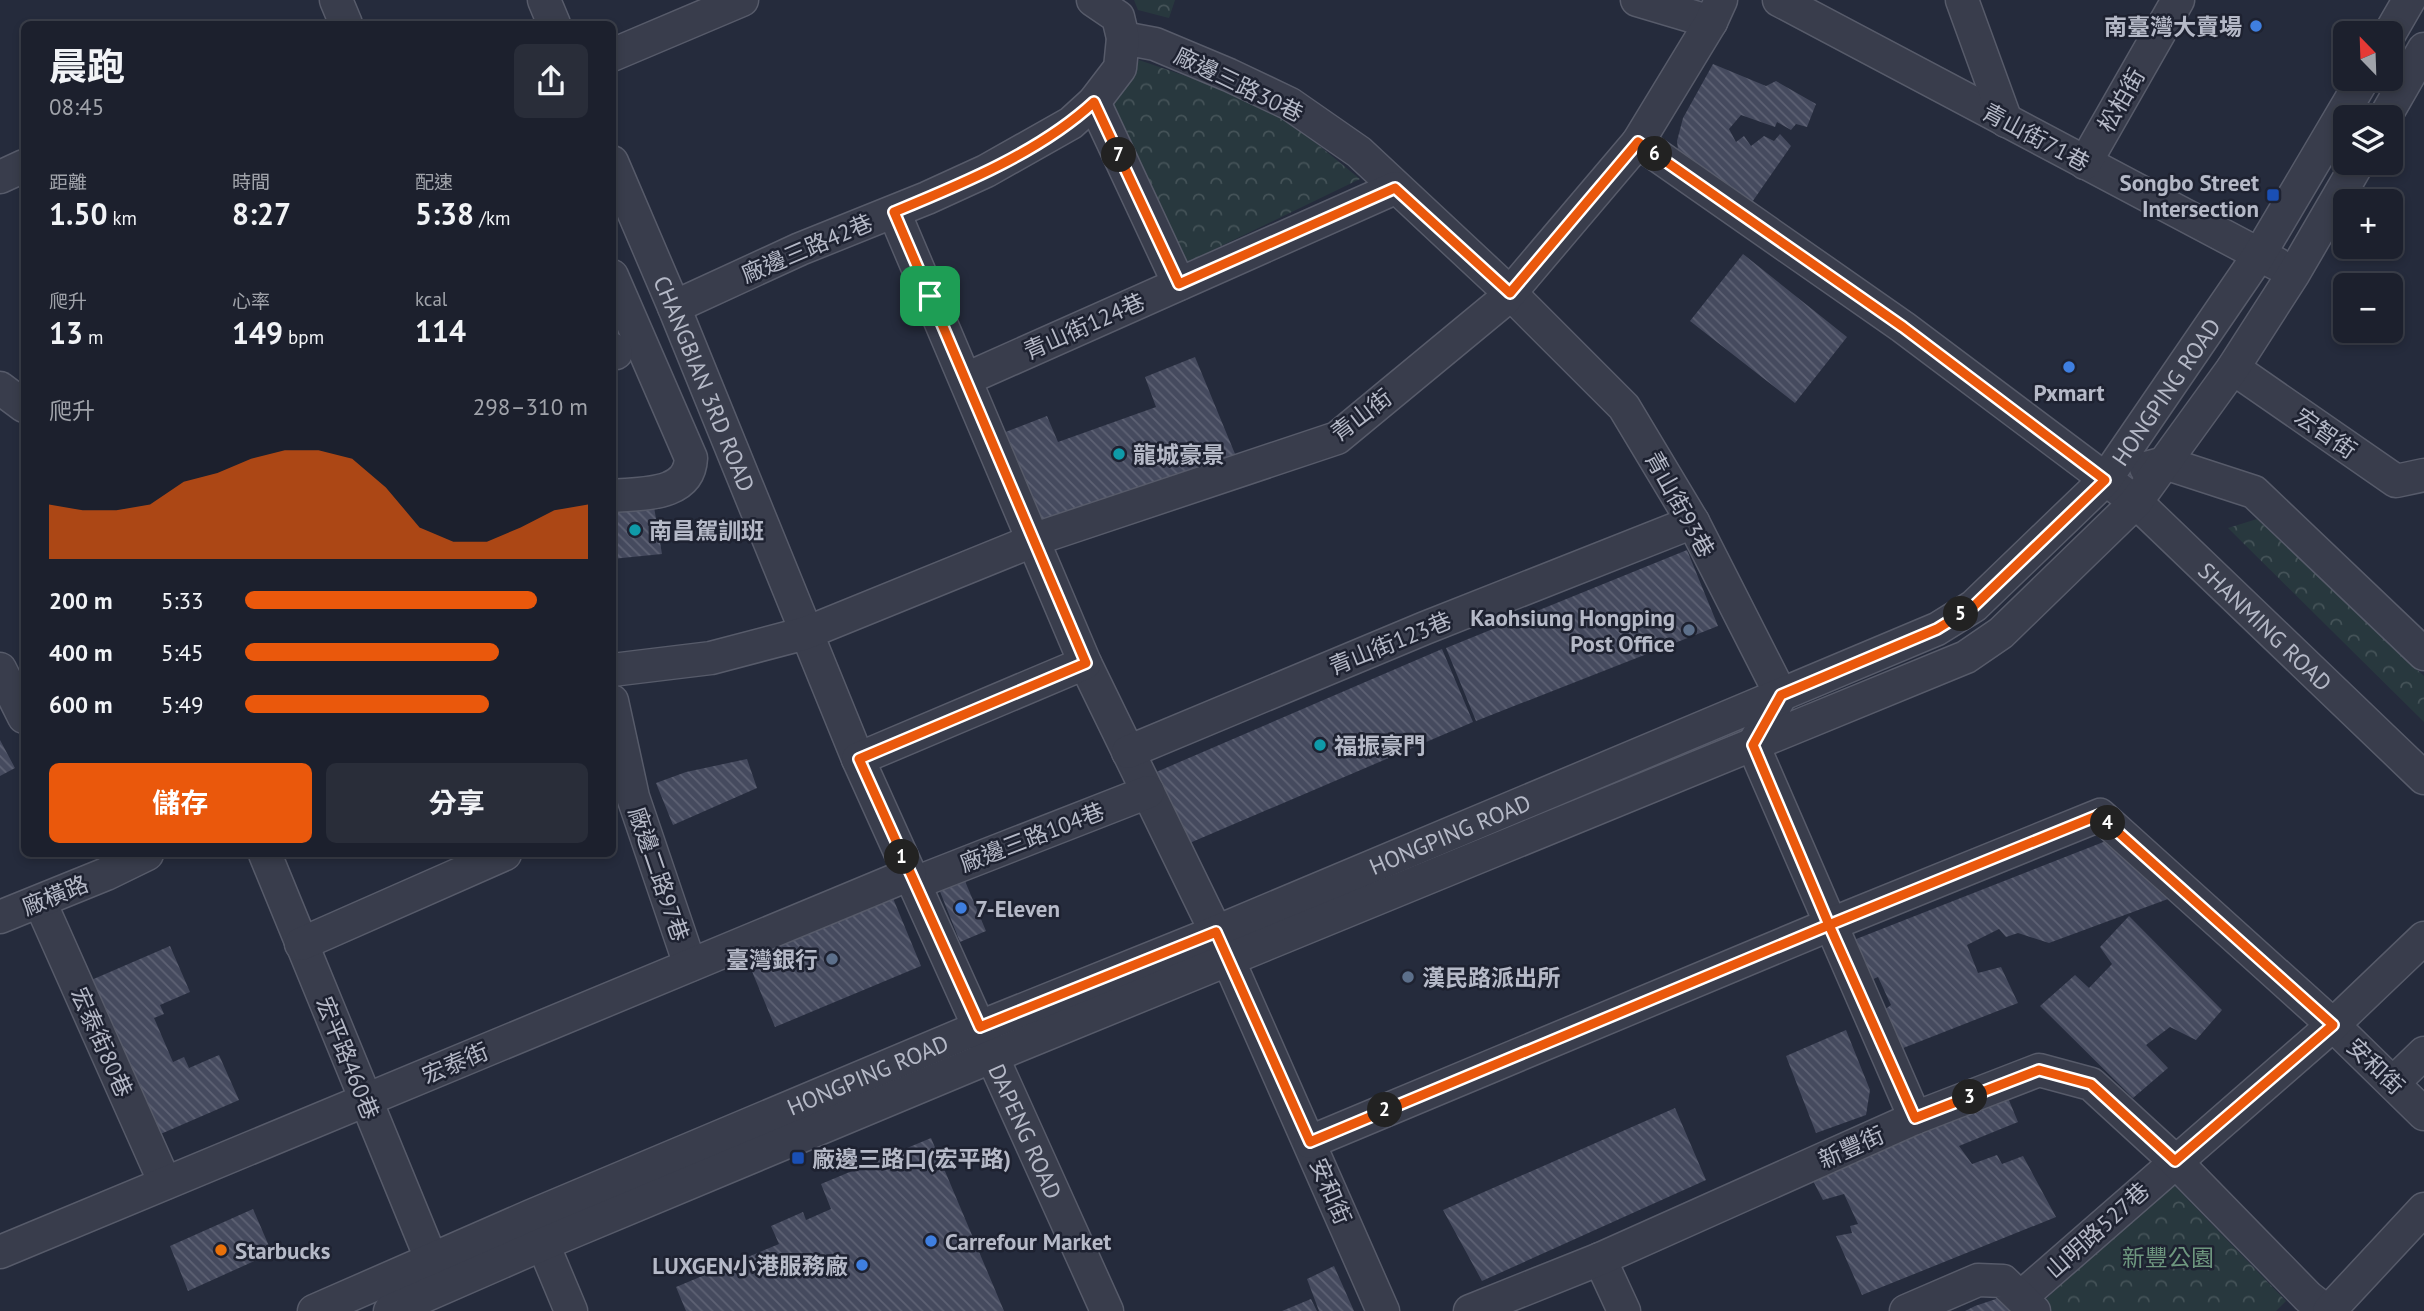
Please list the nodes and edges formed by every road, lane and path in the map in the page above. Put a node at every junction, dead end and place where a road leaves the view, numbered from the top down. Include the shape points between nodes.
1 (336, 0) edge
2 (544, 0) edge
3 (742, 0) edge
4 (1093, 0) edge
5 (1637, 0) edge
6 (1779, 0) edge
7 (1962, 0) edge
8 (2178, 0) edge
9 (2409, 0) edge
10 (1716, 11) edge
11 (345, 21) edge
12 (553, 21) edge
13 (2396, 21) edge
14 (1123, 38) junction
15 (2424, 50) edge
16 (616, 53) edge
17 (2356, 91) edge
18 (1094, 102) junction
19 (2392, 105) edge
20 (2006, 121) junction
21 (1638, 142) junction
22 (2085, 163) junction
23 (21, 167) edge
24 (616, 173) edge
25 (2351, 175) edge
26 (0, 177) edge
27 (1395, 188) junction
28 (894, 212) junction
29 (2259, 255) junction
30 (2294, 273) junction
31 (1179, 284) junction
32 (616, 285) edge
33 (1510, 293) junction
34 (674, 307) junction
35 (2233, 368) junction
36 (966, 379) junction
37 (0, 388) edge
38 (21, 404) edge
39 (2165, 463) junction
40 (2424, 475) edge
41 (2105, 480) junction
42 (616, 496) edge
43 (2136, 502) junction
44 (1693, 522) junction
45 (1034, 540) junction
46 (806, 633) junction
47 (2424, 654) edge
48 (1086, 663) junction
49 (0, 669) edge
50 (616, 670) edge
51 (1781, 695) junction
52 (21, 712) edge
53 (616, 738) edge
54 (1753, 745) junction
55 (1128, 752) junction
56 (859, 759) junction
57 (2424, 778) edge
58 (1148, 792) junction
59 (623, 802) edge
60 (133, 857) edge
61 (266, 857) edge
62 (498, 857) edge
63 (101, 864) edge
64 (912, 878) junction
65 (40, 902) junction
66 (0, 917) edge
67 (1829, 925) junction
68 (1216, 932) junction
69 (2424, 938) edge
70 (301, 944) junction
71 (1229, 961) junction
72 (690, 965) junction
73 (2333, 1025) junction
74 (980, 1027) junction
75 (2424, 1053) edge
76 (993, 1056) junction
77 (2393, 1083) junction
78 (365, 1100) junction
79 (2424, 1114) edge
80 (1915, 1118) junction
81 (1310, 1142) junction
82 (2175, 1161) junction
83 (165, 1183) junction
84 (2424, 1209) edge
85 (537, 1230) junction
86 (0, 1251) edge
87 (1600, 1259) junction
88 (432, 1261) junction
89 (2028, 1304) edge
90 (2314, 1307) edge
91 (314, 1311) edge
92 (390, 1311) edge
93 (570, 1311) edge
94 (1107, 1311) edge
95 (1383, 1311) edge
96 (1470, 1311) edge
97 (1624, 1311) edge
98 (1906, 1311) edge

1 - 11 street
2 - 12 street
3 - 16 street
4 - 14 street via 1118,17
5 - 10 street
6 - 20 street, 青山街71巷
7 - 20 street
8 - 22 street, 松柏街
9 - 13 street
10 - 21 street, 青山街
14 - 18 street, 廠邊三路42巷 via 1120,68
14 - 27 street, 廠邊三路30巷 via 1156,44 1290,104 1359,152
15 - 19 street
17 - 29 street, HONGPING ROAD
18 - 28 street, 廠邊三路42巷 via 1071,123 986,171
18 - 31 street
20 - 22 street, 青山街71巷
21 - 33 street, 青山街
21 - 41 street, SHANMING ROAD via 1903,327
22 - 29 street, 青山街71巷
23 - 26 street
24 - 34 street, CHANGBIAN 3RD ROAD
25 - 30 street, HONGPING ROAD
27 - 31 street, 青山街124巷
27 - 33 street, 廠邊三路30巷
28 - 34 street, 廠邊三路42巷
28 - 36 street
29 - 30 street, 青山街71巷
29 - 41 street, HONGPING ROAD
30 - 35 street, HONGPING ROAD
31 - 36 street, 青山街124巷
32 - 42 street via 691,458 683,481 667,490
33 - 44 street, 青山街93巷 via 1623,407
33 - 45 street, 青山街 via 1337,438
34 - 46 street, CHANGBIAN 3RD ROAD
35 - 39 street, HONGPING ROAD
35 - 40 street, 宏智街 via 2396,481
36 - 45 street
37 - 38 street
39 - 41 street
39 - 43 street, HONGPING ROAD
39 - 47 street via 2254,492
41 - 43 street, SHANMING ROAD
41 - 51 street, HONGPING ROAD via 1974,606 1937,629
43 - 54 street, HONGPING ROAD via 2001,633 1966,657
43 - 57 street, SHANMING ROAD
44 - 51 street, 青山街93巷
44 - 55 street, 青山街123巷
45 - 46 street, 青山街
45 - 48 street
46 - 50 street, 青山街 via 710,658
46 - 56 street, CHANGBIAN 3RD ROAD
48 - 55 street
48 - 56 street
49 - 52 street
51 - 54 street
51 - 68 street, HONGPING ROAD
53 - 59 street, 廠邊二路97巷
54 - 67 street
54 - 71 street, HONGPING ROAD
55 - 58 street
56 - 64 street, CHANGBIAN 3RD ROAD
58 - 64 street, 廠邊三路104巷
58 - 68 street
59 - 72 street, 廠邊二路97巷
60 - 63 street, 廠橫路
61 - 70 street, 宏平路460巷
62 - 70 street
63 - 65 street, 廠橫路
64 - 72 street, 宏泰街
64 - 74 street, CHANGBIAN 3RD ROAD
65 - 66 street, 廠橫路
65 - 83 street, 宏泰街80巷
67 - 73 street, 安和街 via 2099,815
67 - 80 street
67 - 81 street, 安和街
68 - 71 street
68 - 74 street, HONGPING ROAD
69 - 73 street, 山明路527巷
70 - 78 street, 宏平路460巷
71 - 76 street, HONGPING ROAD
71 - 81 street
72 - 78 street, 宏泰街
73 - 77 street, 安和街
73 - 82 street, 山明路527巷
74 - 76 street, DAPENG ROAD
74 - 85 street, HONGPING ROAD
75 - 77 street
76 - 85 street, HONGPING ROAD
76 - 94 street, DAPENG ROAD
77 - 79 street, 安和街
78 - 83 street, 宏泰街
78 - 88 street, 宏平路460巷
80 - 82 street, 新豐街 via 2039,1070 2091,1084
80 - 87 street, 新豐街
81 - 95 street, 安和街
82 - 89 street, 山明路527巷
82 - 90 street, 新豐街
83 - 86 street, 宏泰街
84 - 90 street
85 - 88 street, HONGPING ROAD
85 - 92 street, HONGPING ROAD
85 - 93 street
87 - 96 street, 新豐街
87 - 97 street
88 - 91 street, HONGPING ROAD
89 - 98 street via 2003,1281 1978,1280

